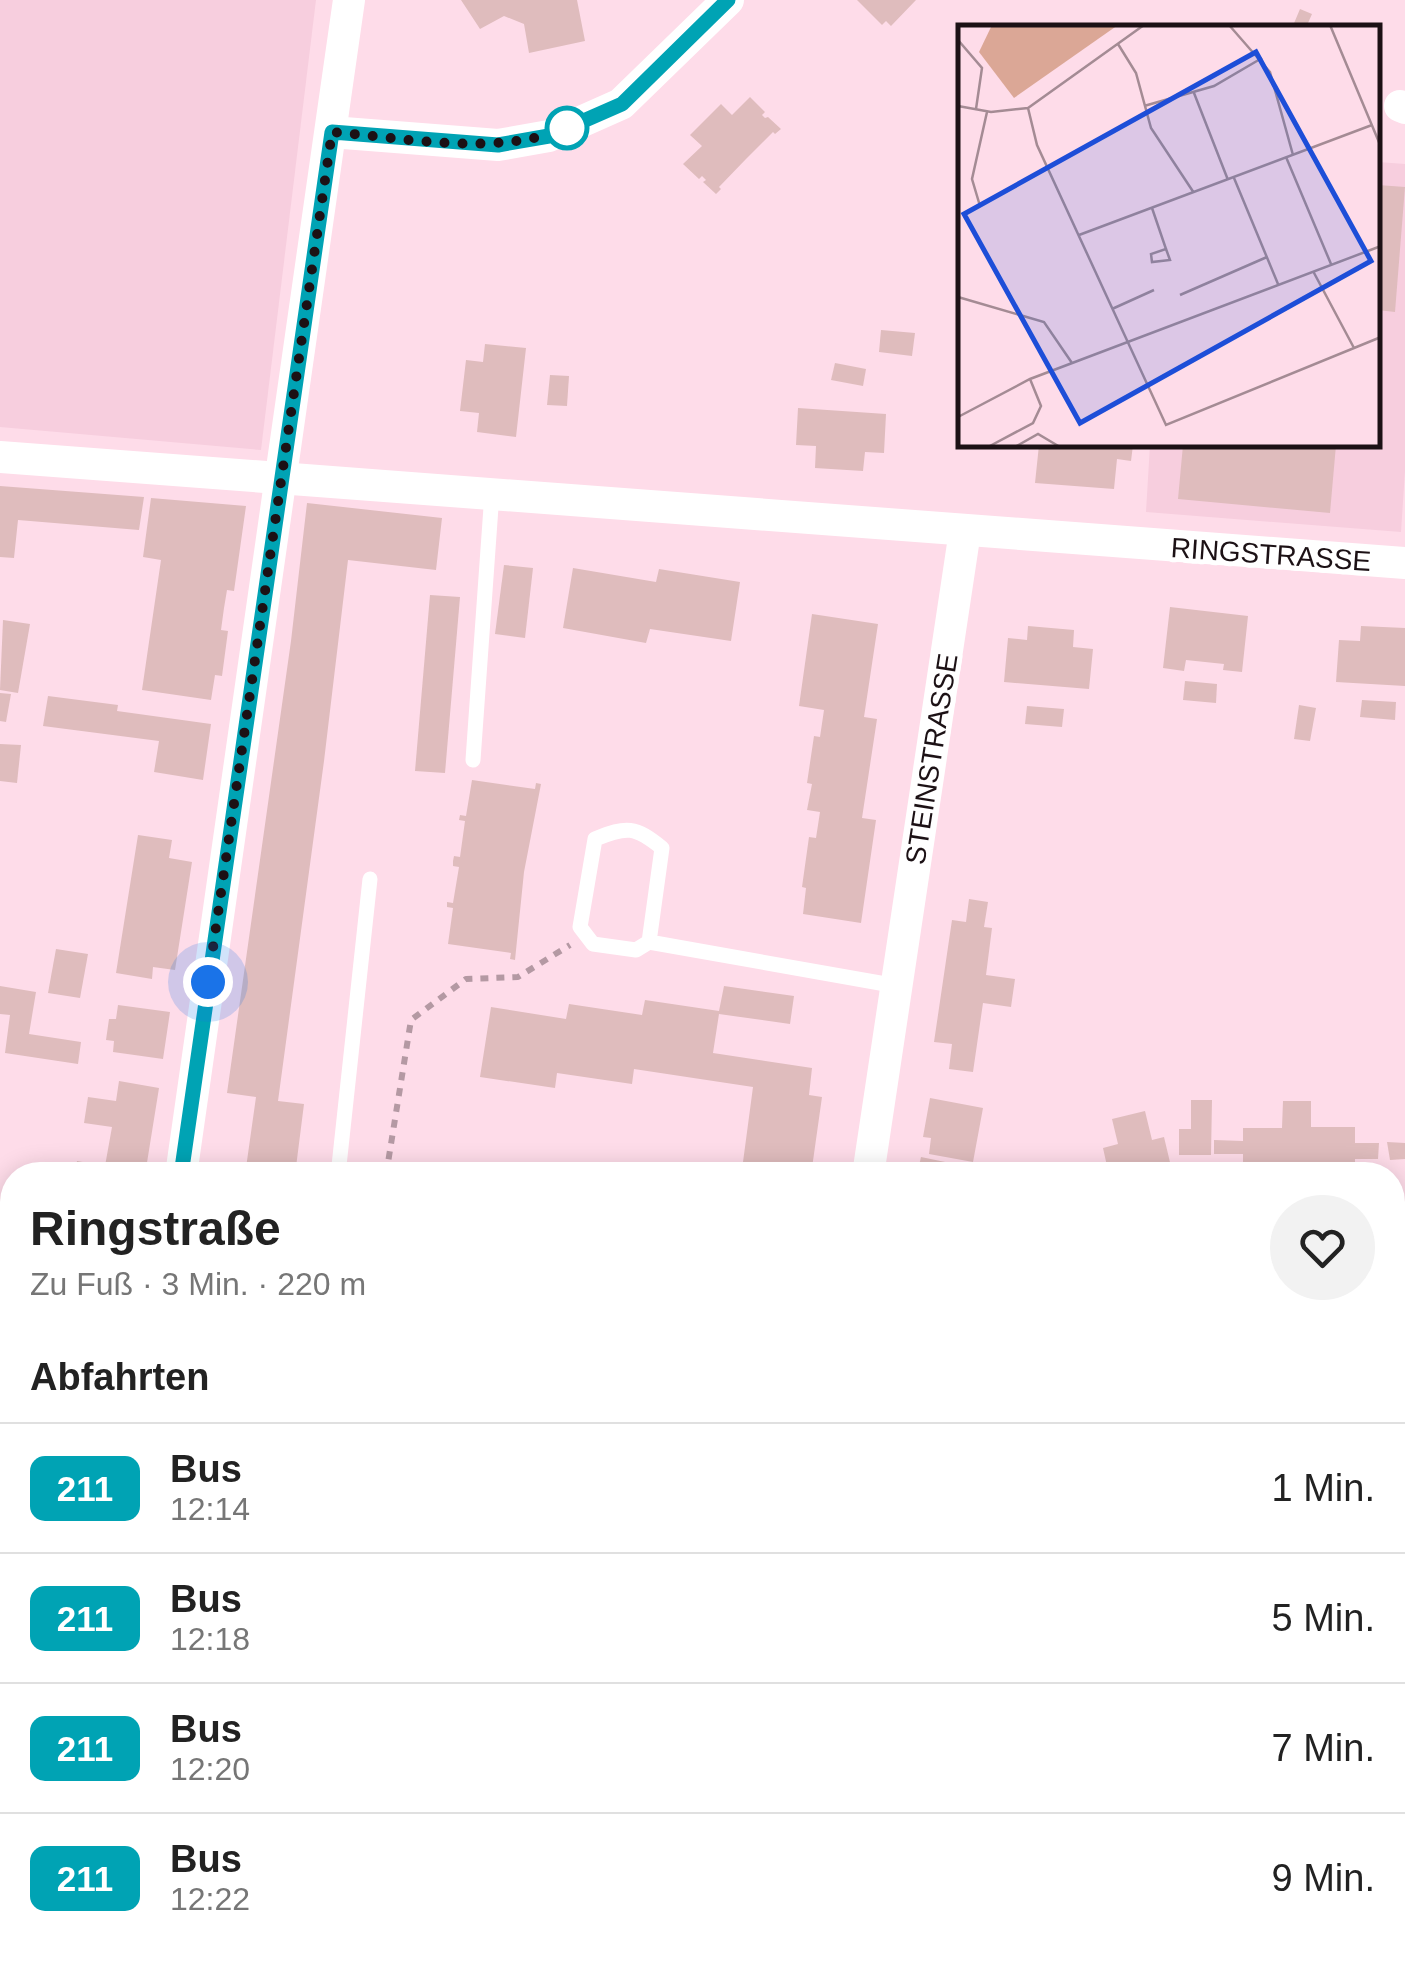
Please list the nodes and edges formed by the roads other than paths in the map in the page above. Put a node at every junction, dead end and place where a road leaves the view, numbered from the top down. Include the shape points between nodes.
1 (349, 0) edge
2 (728, 0) edge
3 (332, 132) junction
4 (0, 458) edge
5 (280, 479) junction
6 (492, 493) junction
7 (966, 532) junction
8 (1405, 563) edge
9 (473, 760) dead end
10 (370, 880) dead end
11 (649, 942) junction
12 (897, 986) junction
13 (183, 1162) edge
14 (339, 1162) edge
15 (870, 1162) edge

1 - 3 street
2 - 3 street via 622,104 549,136 498,145
3 - 5 street
4 - 5 street, RINGSTRASSE
5 - 6 street, RINGSTRASSE
5 - 13 street
6 - 7 street, RINGSTRASSE
6 - 9 lane
7 - 8 street, RINGSTRASSE
7 - 12 street, STEINSTRASSE
10 - 14 lane
11 - 11 lane via 662,848 642,832 620,829 595,839 580,927 593,944 636,950
11 - 12 lane
12 - 15 street, STEINSTRASSE

